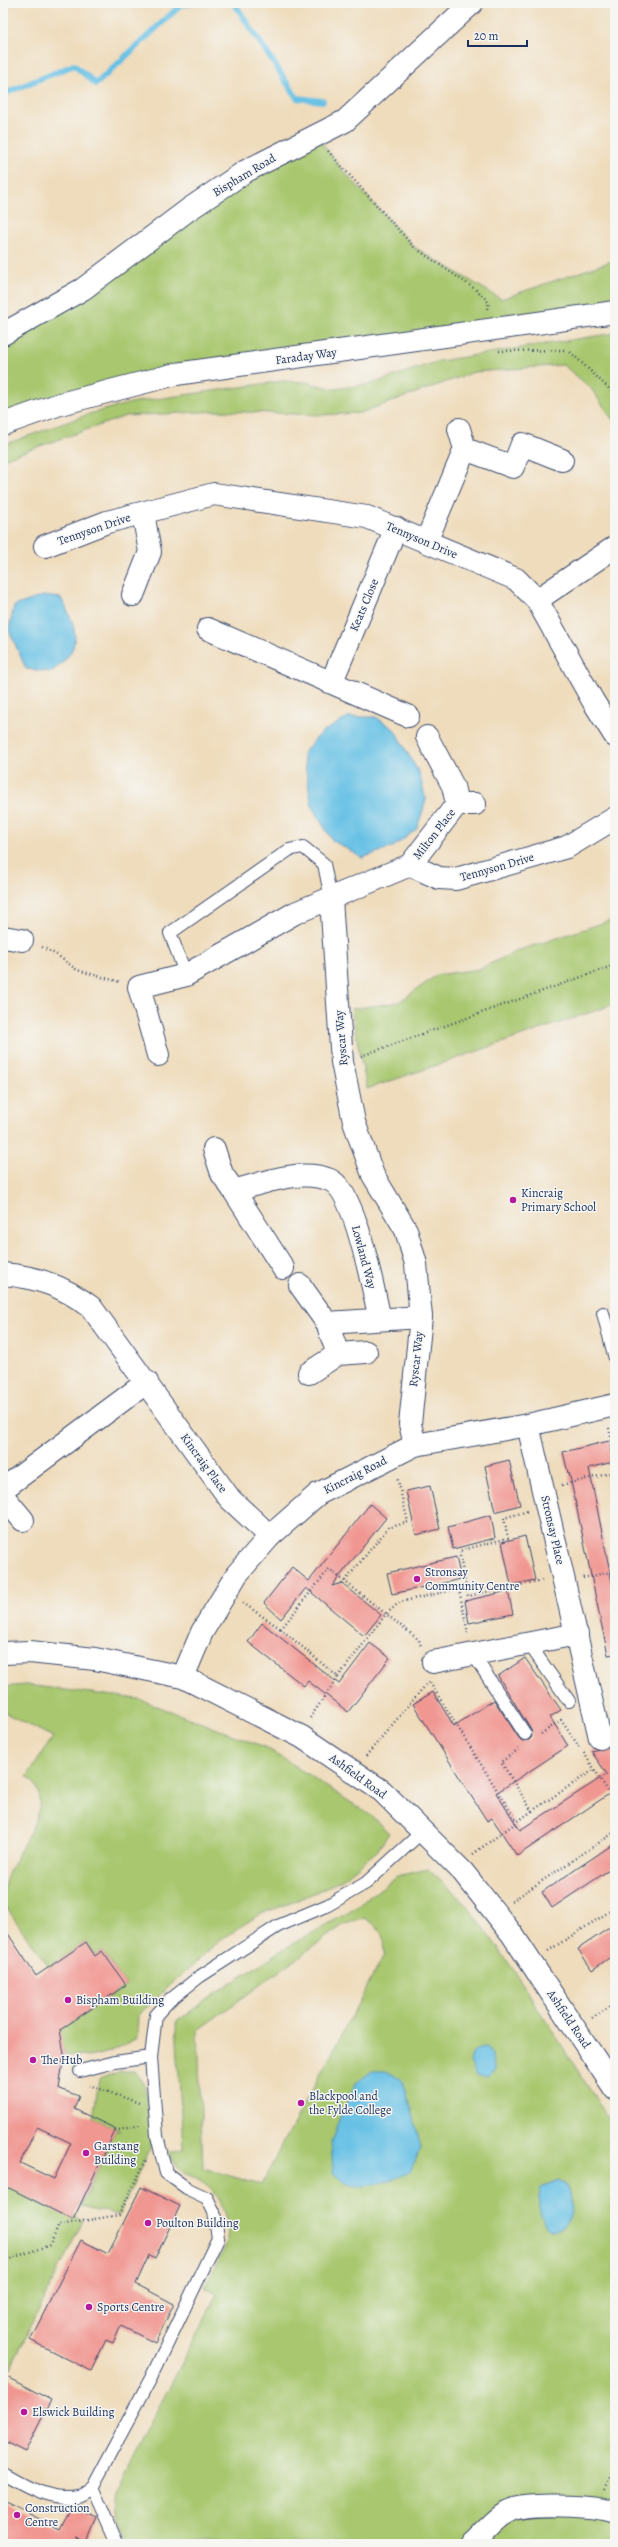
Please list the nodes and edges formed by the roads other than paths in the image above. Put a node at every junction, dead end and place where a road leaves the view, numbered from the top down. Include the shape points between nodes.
1 (472, 3) edge
2 (615, 312) edge
3 (3, 334) edge
4 (3, 424) edge
5 (459, 429) dead end
6 (465, 449) junction
7 (562, 460) dead end
8 (143, 513) junction
9 (396, 528) junction
10 (426, 542) junction
11 (45, 546) dead end
12 (615, 546) edge
13 (133, 596) dead end
14 (537, 600) junction
15 (208, 629) dead end
16 (332, 681) junction
17 (408, 716) dead end
18 (615, 736) edge
19 (428, 737) dead end
20 (615, 818) edge
21 (410, 865) junction
22 (331, 899) junction
23 (186, 975) junction
24 (158, 1055) dead end
25 (214, 1149) dead end
26 (234, 1191) junction
27 (283, 1268) dead end
28 (3, 1274) edge
29 (300, 1285) dead end
30 (603, 1313) dead end
31 (421, 1317) junction
32 (380, 1319) junction
33 (327, 1323) junction
34 (366, 1352) dead end
35 (338, 1354) junction
36 (615, 1359) edge
37 (309, 1372) dead end
38 (147, 1382) junction
39 (610, 1406) edge
40 (528, 1425) junction
41 (415, 1444) junction
42 (3, 1489) edge
43 (3, 1496) edge
44 (22, 1520) dead end
45 (270, 1536) junction
46 (578, 1634) junction
47 (529, 1644) junction
48 (3, 1653) edge
49 (473, 1654) junction
50 (428, 1668) road end
51 (182, 1677) junction
52 (569, 1701) dead end
53 (600, 1738) dead end
54 (525, 1739) road end
55 (422, 1832) junction
56 (152, 2058) junction
57 (80, 2071) dead end
58 (615, 2089) edge
59 (3, 2473) edge
60 (92, 2487) junction
61 (615, 2512) edge
62 (117, 2544) edge
63 (472, 2544) edge

1 - 3 street, Bispham Road via 345,121 246,171 188,210 83,289
2 - 4 street, Faraday Way via 176,374 60,404
5 - 6 street
6 - 7 street via 513,467 522,444
6 - 10 street
8 - 9 street, Tennyson Drive via 214,494 367,517
8 - 11 street, Tennyson Drive via 107,522
8 - 13 street, Tennyson Drive via 150,552
9 - 10 street, Tennyson Drive
9 - 16 street, Keats Close
10 - 14 street, Tennyson Drive via 516,579
12 - 14 street
14 - 18 street, Tennyson Drive
15 - 16 street
16 - 17 street
19 - 21 street, Milton Place via 453,786 466,804
20 - 21 street, Tennyson Drive via 567,847 456,879 439,878
21 - 22 street
22 - 23 street via 295,913
22 - 23 lane via 324,864 303,847 289,850 170,933
22 - 31 street, Ryscar Way via 342,1062 354,1122 373,1175 406,1230 416,1264
23 - 24 street via 139,987
25 - 26 street via 222,1174
26 - 27 street
26 - 32 street, Lowland Way via 283,1178 316,1177 331,1180 342,1190 360,1234
28 - 38 street, Kincraig Place via 47,1281 64,1288 91,1306
29 - 33 street
30 - 36 lane
31 - 32 street
31 - 41 street, Ryscar Way via 410,1424
32 - 33 street
33 - 35 street
34 - 35 street
35 - 37 street
38 - 42 street
38 - 45 street, Kincraig Place via 230,1499
39 - 40 street, Kincraig Road
40 - 41 street, Kincraig Road
40 - 46 street, Stronsay Place
41 - 45 street, Kincraig Road via 318,1494
43 - 44 street
45 - 51 street, Kincraig Road via 237,1574 202,1632
46 - 47 street
46 - 53 street, Stronsay Place
47 - 49 street
47 - 52 lane
48 - 51 street, Ashfield Road via 30,1652 95,1659
49 - 50 street
49 - 54 lane
51 - 55 street, Ashfield Road via 298,1735 382,1790
55 - 56 lane via 366,1883 328,1905 278,1926 199,1977 170,2000 156,2015 151,2047
55 - 58 street, Ashfield Road via 457,1866 495,1913 531,1962
56 - 57 lane via 115,2062
56 - 60 lane via 157,2136 166,2173 188,2189 207,2198 214,2212 218,2238 151,2378
59 - 60 lane via 36,2491 56,2497 79,2496
60 - 62 lane
61 - 63 street via 597,2507 533,2507 509,2511

